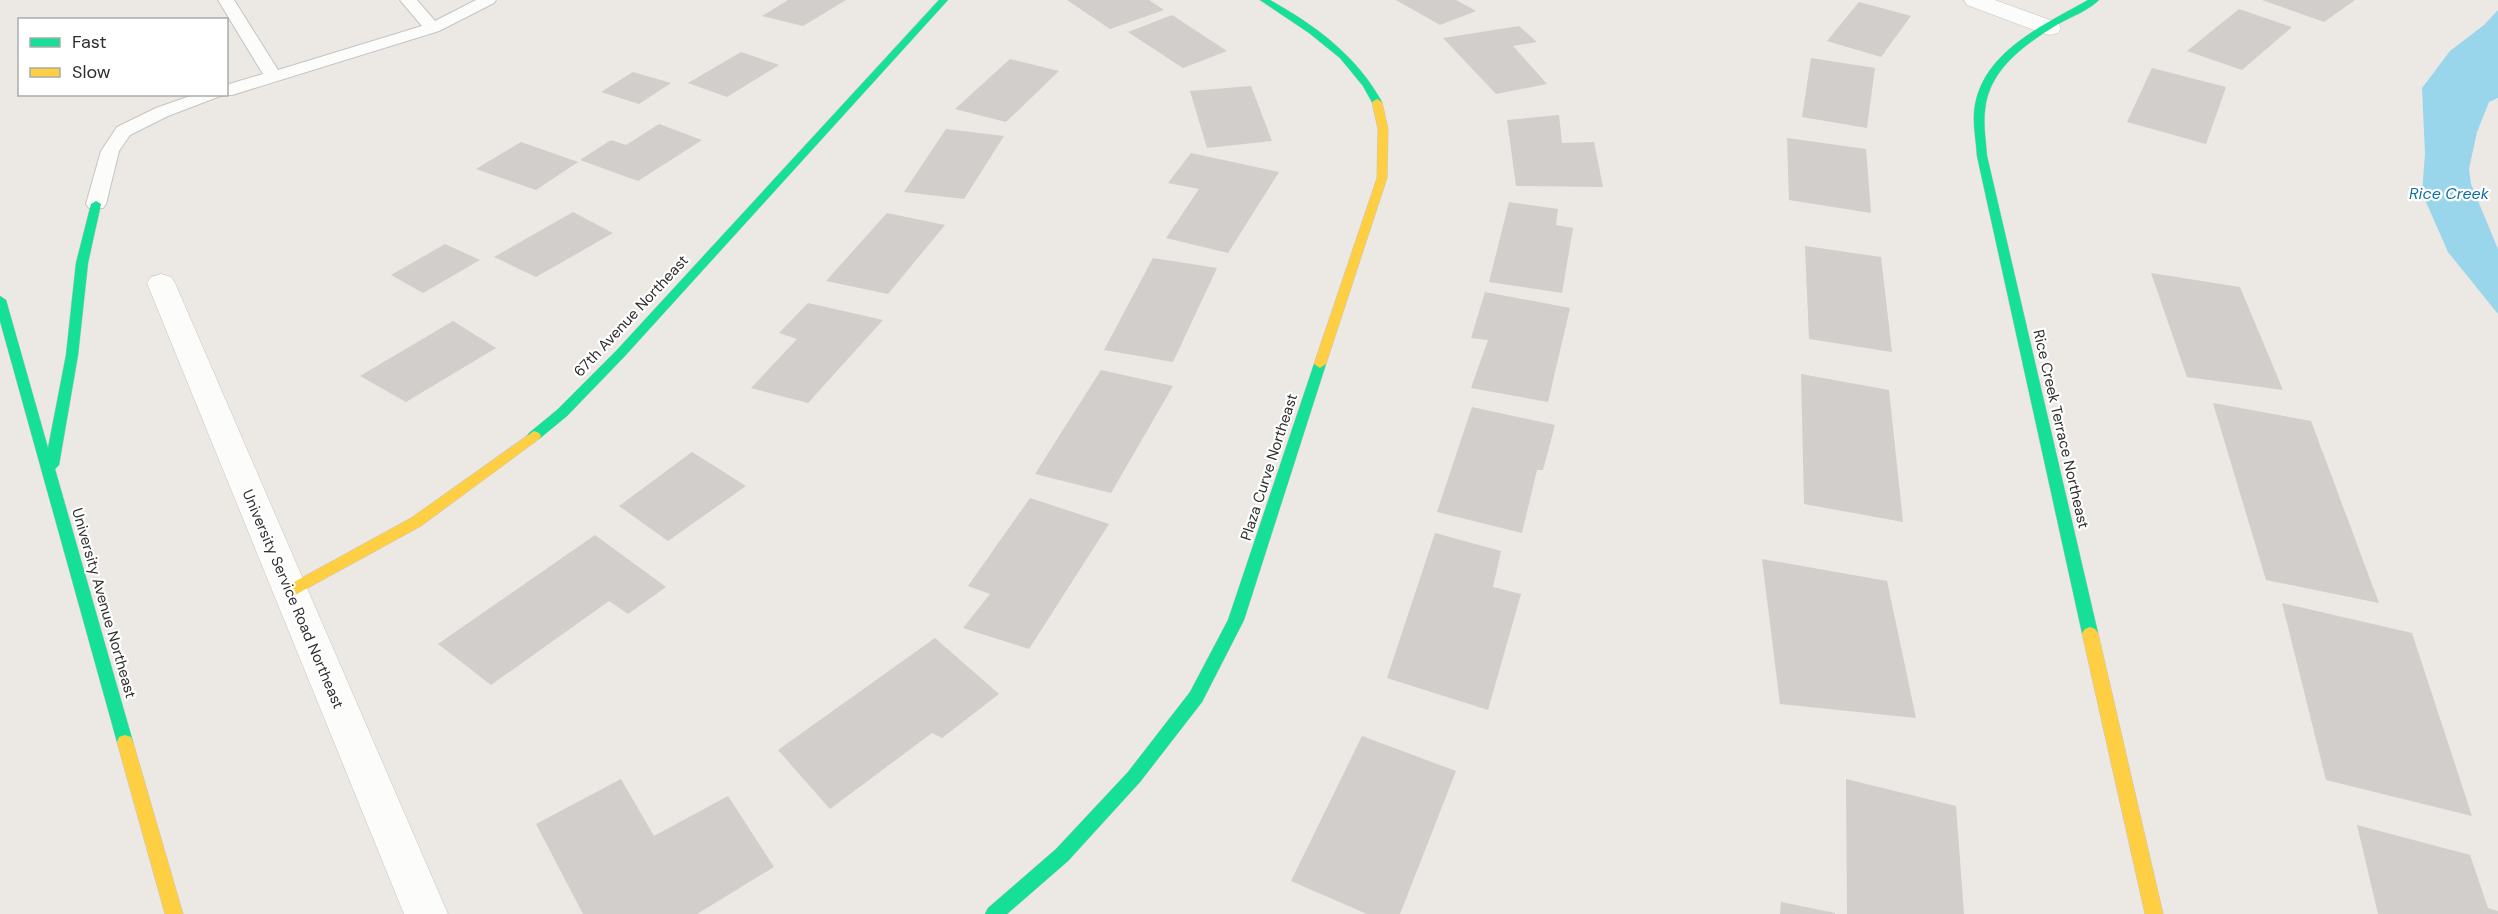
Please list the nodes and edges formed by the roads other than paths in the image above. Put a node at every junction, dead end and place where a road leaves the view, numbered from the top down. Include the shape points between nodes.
1 (226, 0) edge
2 (408, 0) edge
3 (488, 0) edge
4 (944, 0) edge
5 (1264, 0) edge
6 (1975, 0) edge
7 (2095, 0) edge
8 (2050, 27) junction
9 (432, 28) junction
10 (273, 76) junction
11 (228, 90) edge
12 (209, 96) edge
13 (96, 204) joint
14 (161, 283) dead end
15 (0, 300) edge
16 (50, 473) junction
17 (290, 591) junction
18 (174, 914) edge
19 (426, 914) edge
20 (994, 914) edge
21 (2154, 914) edge

1 - 10 lane
2 - 9 lane
3 - 9 lane
4 - 17 street, 67th Avenue Northeast via 562,413 416,522
5 - 20 street, Plaza Curve Northeast via 1328,41 1376,100 1383,135 1382,178 1236,620 1196,697 1134,777 1062,855
6 - 8 street
7 - 8 street, Rice Creek Terrace Northeast
8 - 21 street, Rice Creek Terrace Northeast via 2018,48 1984,92 1980,120 1982,156
9 - 10 lane
10 - 11 lane
12 - 13 lane via 123,131 110,151
13 - 16 street via 82,263 72,355
14 - 17 street, University Service Road Northeast
15 - 16 street, University Avenue Northeast
16 - 18 street, University Avenue Northeast
17 - 19 street, University Service Road Northeast

